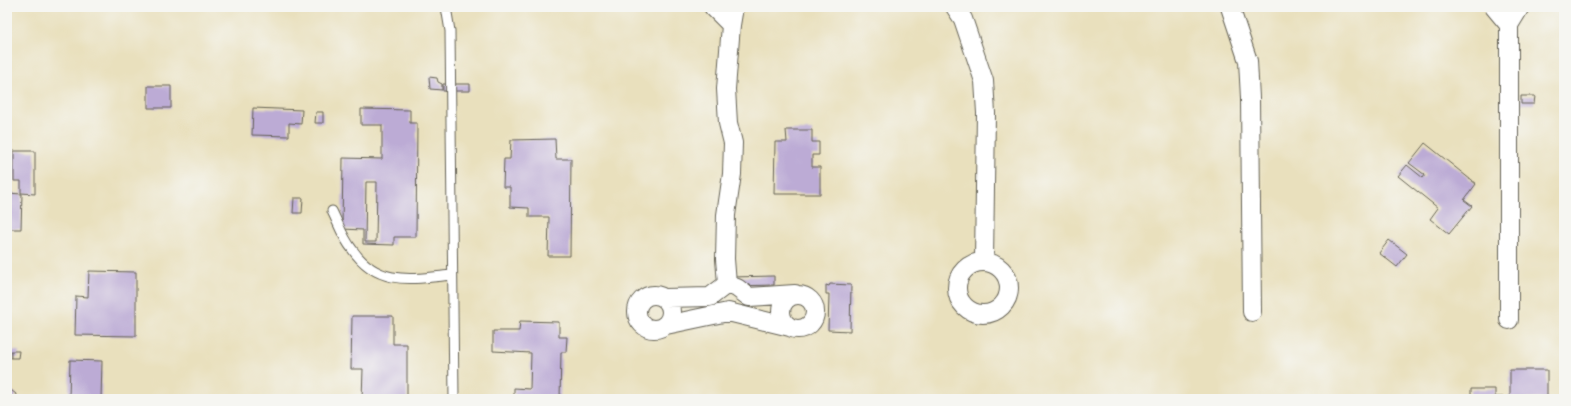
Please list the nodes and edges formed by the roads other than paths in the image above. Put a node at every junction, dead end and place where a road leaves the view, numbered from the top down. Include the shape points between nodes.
1 (446, 7) edge
2 (713, 7) edge
3 (734, 7) edge
4 (955, 7) edge
5 (1230, 7) edge
6 (1494, 7) edge
7 (1520, 7) edge
8 (731, 25) junction
9 (1509, 25) junction
10 (332, 210) dead end
11 (984, 261) dead end
12 (452, 275) junction
13 (727, 284) junction
14 (796, 294) junction
15 (665, 298) junction
16 (1252, 312) dead end
17 (1508, 320) dead end
18 (666, 325) junction
19 (790, 327) junction
20 (454, 399) edge

1 - 12 lane via 450,31
2 - 8 street
3 - 8 street
4 - 11 street via 963,19 984,81
5 - 16 street via 1248,61
6 - 9 street
7 - 9 street
8 - 13 street via 726,89 728,123 733,143 732,174 726,215
9 - 17 street
10 - 12 lane via 352,249 370,269 387,276 412,280
12 - 20 lane
13 - 14 street via 749,297
13 - 15 street via 710,297
14 - 19 street via 786,298 781,307 782,318
14 - 19 street via 802,294 813,303 814,319 805,328
15 - 18 street via 671,308 670,320
15 - 18 street via 658,295 648,296 639,303 637,313 641,323 646,327 655,329
18 - 19 street via 728,312

